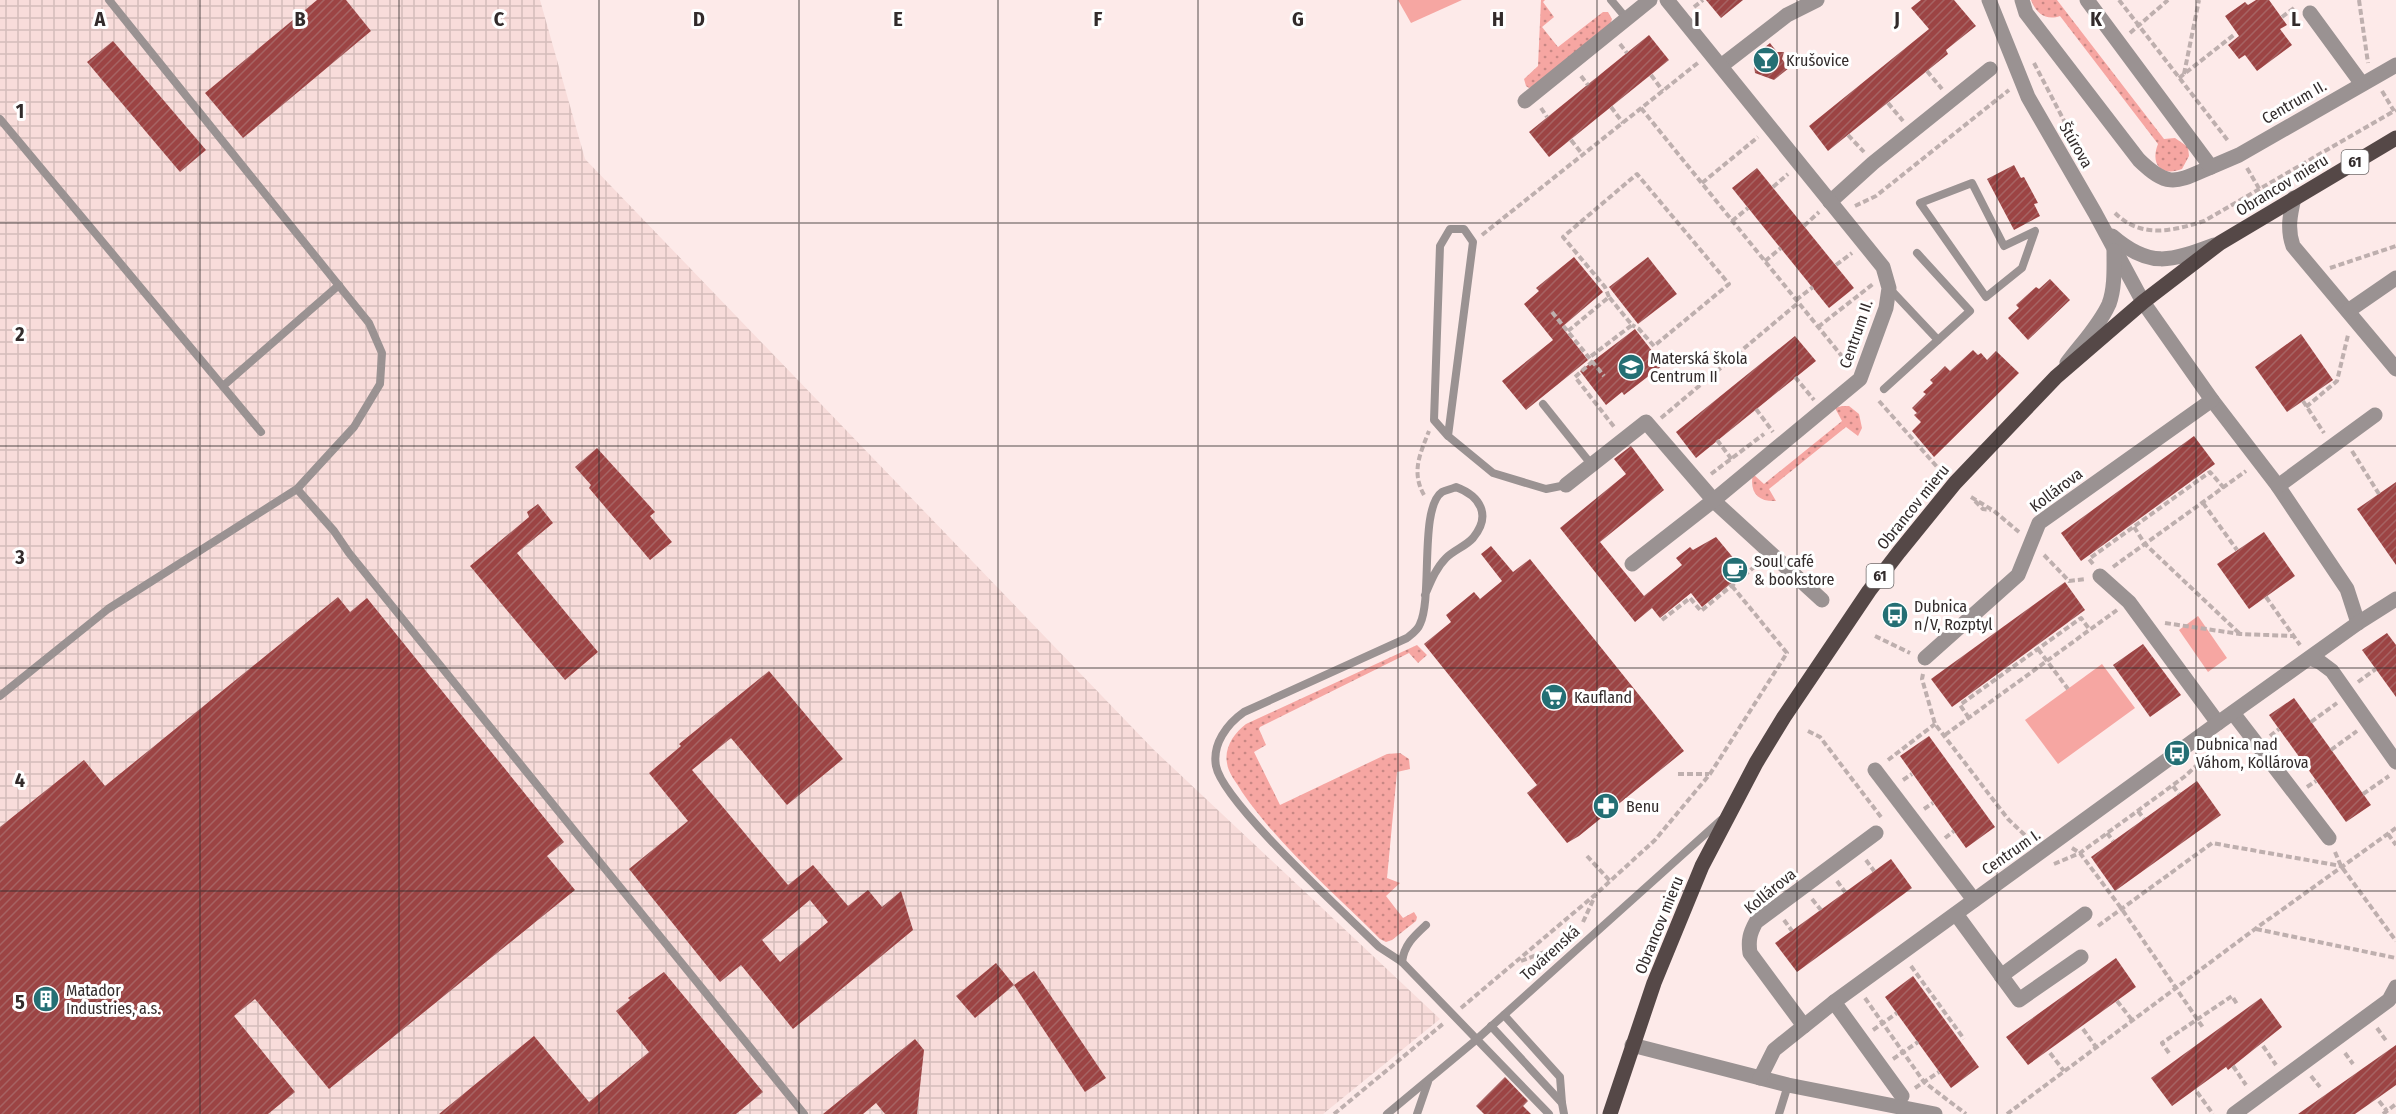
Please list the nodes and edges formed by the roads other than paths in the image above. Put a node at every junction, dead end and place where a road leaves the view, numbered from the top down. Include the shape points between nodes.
1 (109, 0) edge
2 (1611, 0) edge
3 (1650, 0) edge
4 (1667, 0) edge
5 (1989, 0) edge
6 (2022, 0) edge
7 (2087, 0) edge
8 (1809, 2) edge
9 (2310, 13) dead end
10 (1627, 19) junction
11 (2396, 65) edge
12 (1721, 66) junction
13 (1990, 69) dead end
14 (2362, 84) junction
15 (1526, 101) dead end
16 (0, 119) edge
17 (2396, 138) edge
18 (2211, 167) junction
19 (2294, 198) junction
20 (1830, 202) junction
21 (2104, 230) junction
22 (2035, 231) joint
23 (2220, 243) junction
24 (2114, 248) junction
25 (1917, 253) dead end
26 (2396, 278) edge
27 (339, 285) junction
28 (1882, 285) junction
29 (2143, 302) junction
30 (2350, 314) junction
31 (1938, 340) junction
32 (2396, 369) edge
33 (2056, 377) junction
34 (223, 386) junction
35 (1884, 389) dead end
36 (2212, 400) junction
37 (1543, 404) dead end
38 (2375, 415) dead end
39 (261, 432) dead end
40 (1448, 436) junction
41 (1591, 464) junction
42 (1566, 485) joint
43 (2278, 486) junction
44 (297, 489) junction
45 (1714, 500) junction
46 (1632, 564) dead end
47 (2100, 576) road end
48 (1425, 595) junction
49 (2396, 599) edge
50 (1822, 600) dead end
51 (2358, 623) junction
52 (1925, 658) road end
53 (2310, 658) junction
54 (0, 696) edge
55 (2236, 719) junction
56 (2218, 723) junction
57 (2396, 762) edge
58 (1875, 770) road end
59 (1731, 812) junction
60 (1876, 833) road end
61 (2329, 838) road end
62 (1974, 900) junction
63 (1956, 914) junction
64 (2085, 914) dead end
65 (1426, 925) dead end
66 (2081, 957) dead end
67 (1402, 962) junction
68 (2001, 976) junction
69 (2396, 987) edge
70 (1834, 1002) junction
71 (1504, 1015) junction
72 (1491, 1026) junction
73 (1804, 1026) junction
74 (1476, 1040) junction
75 (1632, 1045) junction
76 (1760, 1078) junction
77 (1428, 1082) junction
78 (1788, 1085) junction
79 (1902, 1096) road end
80 (1562, 1103) junction
81 (804, 1114) edge
82 (1387, 1114) edge
83 (1417, 1114) edge
84 (1548, 1114) edge
85 (1564, 1114) edge
86 (1610, 1114) edge
87 (1779, 1114) edge
88 (1935, 1114) edge
89 (2234, 1114) edge

1 - 27 lane
2 - 10 lane
3 - 10 street
4 - 12 street, Centrum II.
5 - 21 street, Štúrova via 2028,97
6 - 18 street, Centrum II. via 2026,13 2154,175 2163,180 2180,180
7 - 18 street
8 - 12 street
9 - 14 street
10 - 15 street
11 - 14 street, Centrum II.
12 - 20 street, Centrum II.
13 - 20 street
14 - 18 street, Centrum II.
16 - 34 lane
17 - 19 main road, Obrancov mieru / 61
19 - 23 main road, Obrancov mieru / 61
19 - 30 street via 2289,220 2293,246
20 - 28 street, Centrum II. via 1883,267
21 - 23 street via 2128,250 2158,260
21 - 24 street, Štúrova
22 - 22 lane via 2022,268 1986,297 1920,203 1972,183 2004,246
23 - 29 main road, Obrancov mieru / 61
24 - 29 street, Štúrova
24 - 33 street via 2109,302 2098,323
25 - 31 lane via 1970,311
26 - 30 street
27 - 34 lane
27 - 44 lane via 369,323 382,353 380,384 354,427
28 - 31 lane
28 - 45 street, Centrum II. via 1886,308 1860,379
29 - 33 main road, Obrancov mieru / 61
29 - 36 street
30 - 32 street
31 - 35 lane
33 - 59 main road, Obrancov mieru / 61 via 1955,483 1882,573 1784,717
34 - 39 lane
36 - 43 street
36 - 52 street, Kollárova via 2039,523 2018,575
37 - 41 lane
38 - 43 street
40 - 40 lane via 1434,420 1440,246 1450,229 1464,229 1473,242
40 - 42 lane via 1493,473 1546,489
41 - 42 street
41 - 45 street via 1646,422
43 - 51 street via 2347,589
44 - 54 lane via 108,609
44 - 81 lane
45 - 46 street, Centrum II.
45 - 50 street
47 - 56 street via 2129,602
48 - 48 lane via 1431,508 1441,493 1455,487 1470,493 1480,505 1483,520 1473,538 1435,571
48 - 67 lane via 1420,627 1407,638 1244,712 1222,733 1215,760 1224,785 1257,826 1379,947
49 - 51 street, Centrum I.
51 - 53 street, Centrum I.
53 - 55 street, Centrum I.
53 - 57 street via 2332,671
55 - 56 street, Centrum I.
55 - 61 street
56 - 62 street, Centrum I.
58 - 62 street
59 - 71 lane, Továrenská
59 - 75 main road, Obrancov mieru / 61 via 1679,920
60 - 73 street, Kollárova via 1756,922 1750,934 1750,953
62 - 63 street, Centrum I.
63 - 68 street
63 - 70 street, Centrum I.
64 - 68 street
65 - 67 lane via 1410,940
66 - 68 street via 2019,1000
67 - 74 lane
69 - 89 street via 2389,1000
70 - 73 street, Centrum I.
70 - 79 street
71 - 72 lane, Továrenská
71 - 80 lane via 1560,1077
72 - 74 lane, Továrenská
72 - 80 lane
73 - 76 street, Centrum I. via 1774,1050
74 - 77 lane, Továrenská
74 - 84 lane
75 - 76 street
75 - 86 main road, Obrancov mieru / 61
76 - 78 street
77 - 82 lane, Továrenská
77 - 83 lane
78 - 87 lane
78 - 88 street
80 - 85 lane

